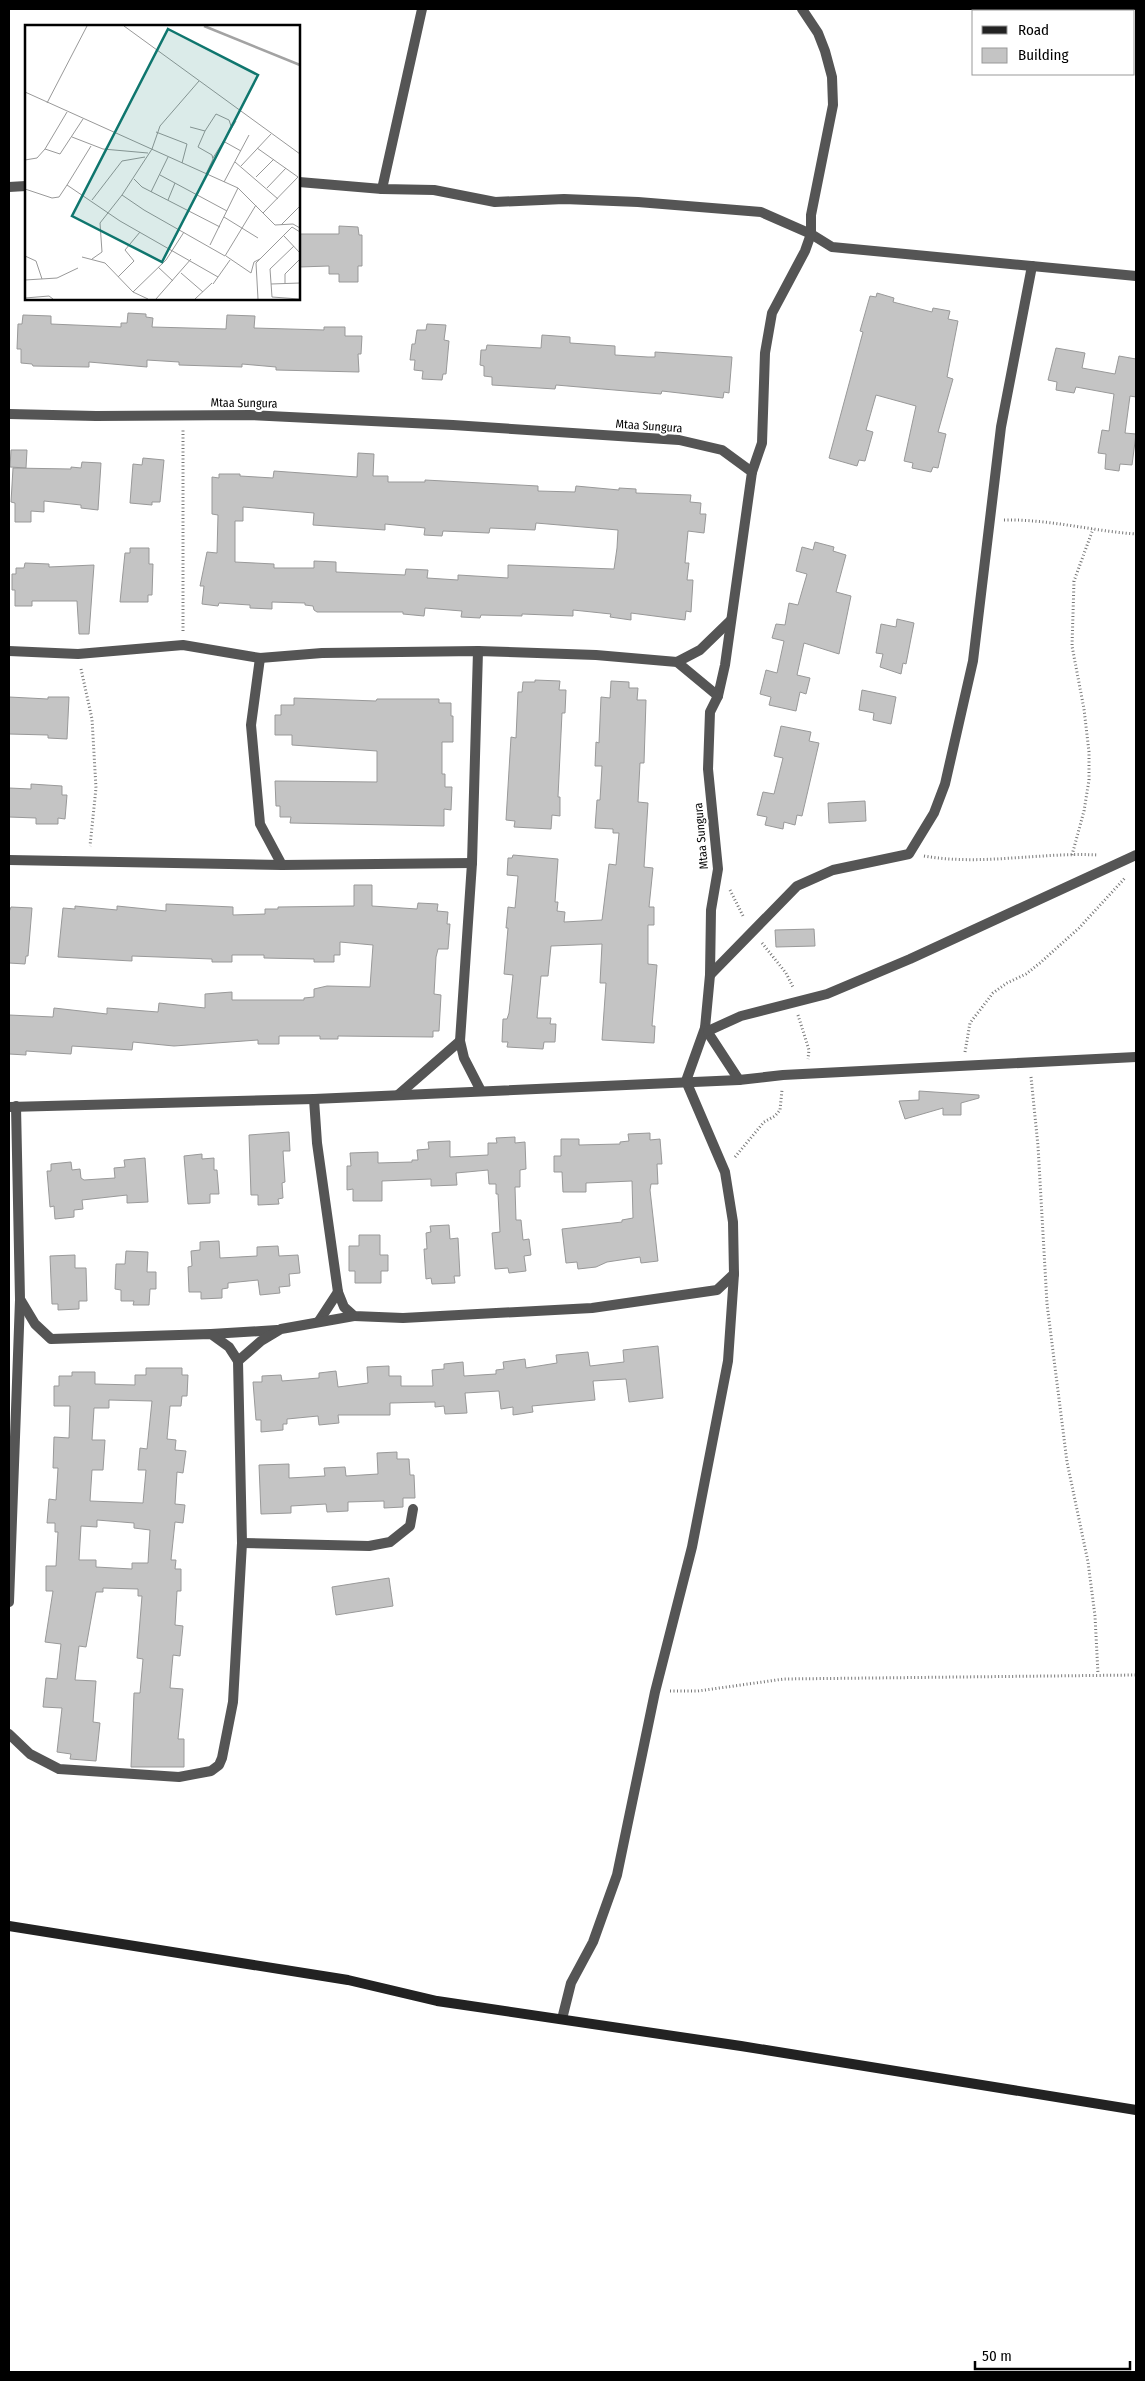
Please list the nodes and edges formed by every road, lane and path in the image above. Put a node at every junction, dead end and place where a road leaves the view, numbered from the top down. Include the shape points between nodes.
1 (422, 9) edge
2 (802, 9) edge
3 (300, 182) edge
4 (25, 186) edge
5 (9, 187) edge
6 (382, 189) junction
7 (811, 234) junction
8 (1032, 266) junction
9 (1136, 276) edge
10 (9, 414) edge
11 (184, 415) junction
12 (752, 472) junction
13 (990, 520) junction
14 (1093, 529) junction
15 (1136, 534) edge
16 (732, 620) junction
17 (183, 645) junction
18 (9, 651) edge
19 (478, 651) junction
20 (78, 654) junction
21 (260, 658) junction
22 (677, 662) junction
23 (718, 696) junction
24 (909, 854) junction
25 (1072, 855) junction
26 (1136, 855) edge
27 (1105, 856) dead end
28 (9, 860) edge
29 (89, 863) junction
30 (472, 863) junction
31 (282, 865) junction
32 (718, 870) junction
33 (1127, 875) dead end
34 (753, 930) junction
35 (710, 975) junction
36 (794, 1002) junction
37 (707, 1030) junction
38 (460, 1041) junction
39 (1136, 1057) edge
40 (1029, 1061) junction
41 (963, 1065) junction
42 (783, 1075) junction
43 (806, 1075) junction
44 (739, 1080) junction
45 (686, 1081) junction
46 (480, 1091) junction
47 (398, 1095) junction
48 (314, 1099) junction
49 (12, 1107) edge
50 (725, 1172) junction
51 (734, 1274) junction
52 (338, 1292) junction
53 (20, 1299) junction
54 (354, 1316) junction
55 (319, 1321) junction
56 (281, 1329) junction
57 (211, 1334) junction
58 (238, 1362) junction
59 (413, 1509) dead end
60 (10, 1537) edge
61 (242, 1543) junction
62 (9, 1602) edge
63 (1098, 1674) junction
64 (1136, 1675) edge
65 (655, 1692) junction
66 (9, 1734) edge
67 (9, 1926) edge
68 (562, 2019) junction
69 (1136, 2110) edge

1 - 6 street
2 - 7 street via 818,32 832,77 833,105 811,214
3 - 6 street
4 - 5 street
6 - 7 street via 434,190 495,202 564,199 762,212
7 - 8 street via 832,247
7 - 12 street via 772,313 765,353 762,443
8 - 9 street
8 - 13 street via 1002,427
10 - 11 street, Mtaa Sungura
11 - 12 street, Mtaa Sungura via 444,424 679,440 722,450
11 - 17 path
12 - 16 street, Mtaa Sungura
13 - 14 path via 1033,520
13 - 24 street via 973,661 953,754 934,813
14 - 15 path
14 - 25 path via 1074,581 1072,646 1084,709 1089,780
16 - 22 street via 700,650
16 - 23 street, Mtaa Sungura
17 - 20 street
17 - 21 street
18 - 20 street
19 - 21 street via 322,653
19 - 22 street via 596,655
19 - 30 street
20 - 29 path via 92,719 96,788
21 - 31 street via 251,725 259,815 260,824
22 - 23 street
23 - 32 street, Mtaa Sungura via 710,712 708,769
24 - 25 path via 992,860
24 - 34 street via 833,870 797,886
25 - 27 path
26 - 36 street via 910,959 827,994
28 - 29 street
29 - 31 street
30 - 31 street
30 - 38 street
32 - 34 path
32 - 35 street, Mtaa Sungura via 711,910
33 - 41 path via 1079,928 1040,963 993,993 970,1023
34 - 35 street
34 - 36 path via 786,973 793,988
35 - 37 street, Mtaa Sungura
36 - 37 street via 741,1016
36 - 43 path via 810,1050
37 - 44 street
37 - 45 street, Mtaa Sungura
38 - 46 street via 464,1058
38 - 47 street
39 - 40 street
40 - 41 street
40 - 63 path via 1038,1146 1047,1304 1068,1462 1096,1616
41 - 43 street
42 - 43 street
42 - 44 street
42 - 50 path via 780,1110 764,1122
44 - 45 street
45 - 46 street
45 - 50 street
46 - 47 street
47 - 48 street
48 - 49 street
48 - 52 street
49 - 53 street
50 - 51 street via 733,1222
51 - 54 street via 717,1290 592,1308 403,1318
51 - 65 street via 732,1323 723,1388 692,1547
52 - 54 street via 344,1307
52 - 55 street
53 - 57 street via 35,1324 51,1339
53 - 60 street
54 - 55 street
55 - 56 street
56 - 57 street
56 - 58 street via 261,1341
57 - 58 street via 228,1347
58 - 61 street
59 - 61 street via 410,1526 390,1542 369,1546
60 - 62 street
61 - 66 street via 234,1702 219,1765 211,1771 179,1777 59,1769 30,1754
63 - 64 path
63 - 65 path via 784,1680 698,1691
65 - 68 street via 618,1875 593,1942 571,1983
67 - 68 street via 348,1980 437,2001
68 - 69 street

